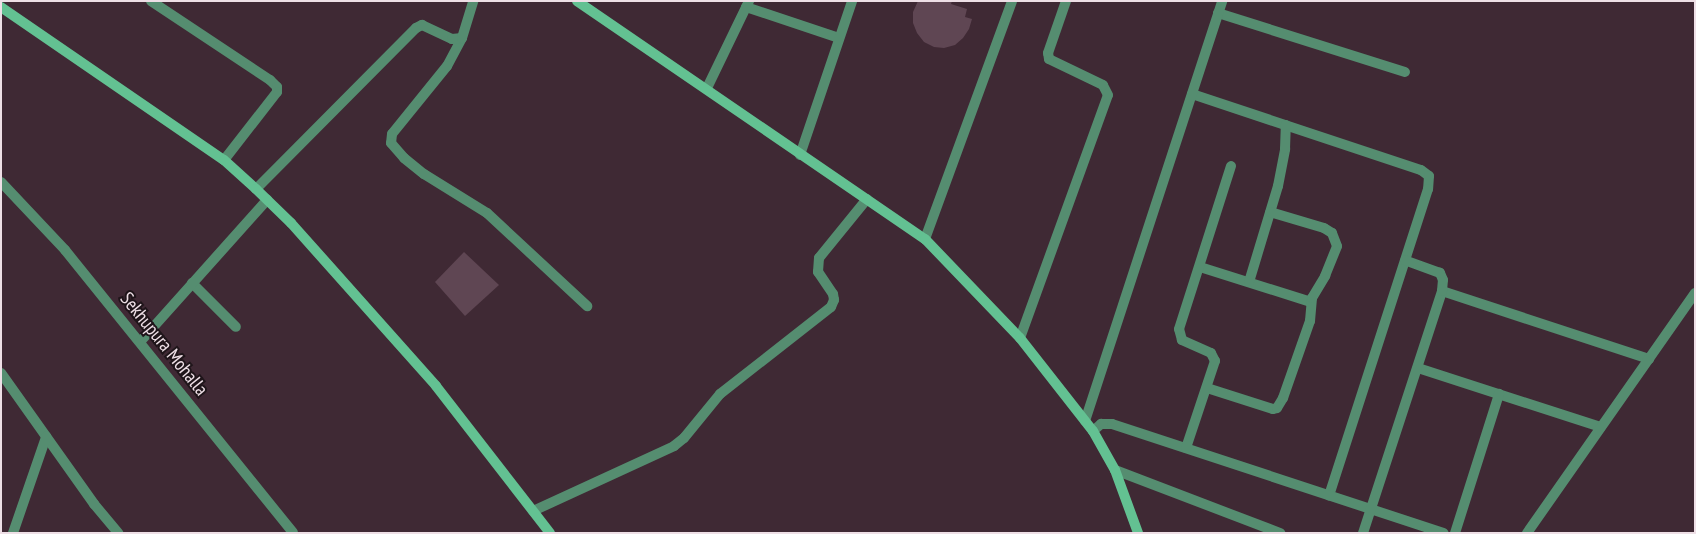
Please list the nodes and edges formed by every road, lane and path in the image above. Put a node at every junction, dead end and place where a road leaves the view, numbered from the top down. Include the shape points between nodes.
1 (151, 1) edge
2 (473, 1) edge
3 (577, 1) edge
4 (852, 1) edge
5 (1012, 1) edge
6 (1066, 1) edge
7 (1222, 1) edge
8 (747, 4) edge
9 (1, 7) edge
10 (1218, 14) junction
11 (462, 38) junction
12 (839, 38) junction
13 (1405, 72) dead end
14 (707, 88) junction
15 (1192, 94) junction
16 (1286, 125) junction
17 (800, 155) junction
18 (224, 160) junction
19 (1231, 166) dead end
20 (1, 182) edge
21 (256, 189) junction
22 (867, 199) junction
23 (267, 200) junction
24 (1270, 212) junction
25 (925, 239) junction
26 (1405, 260) junction
27 (1200, 266) junction
28 (1249, 282) junction
29 (192, 284) junction
30 (1442, 292) junction
31 (1695, 293) edge
32 (1311, 302) junction
33 (587, 306) dead end
34 (236, 327) dead end
35 (1020, 338) junction
36 (140, 342) junction
37 (1649, 359) junction
38 (1418, 368) junction
39 (1, 373) edge
40 (1207, 388) junction
41 (1499, 394) junction
42 (1085, 421) junction
43 (1601, 427) junction
44 (1093, 431) junction
45 (46, 437) junction
46 (1186, 448) junction
47 (1115, 470) junction
48 (1329, 495) junction
49 (1372, 509) junction
50 (533, 511) junction
51 (13, 533) edge
52 (118, 533) edge
53 (294, 533) edge
54 (550, 533) edge
55 (1138, 533) edge
56 (1280, 533) edge
57 (1363, 533) edge
58 (1444, 533) edge
59 (1455, 533) edge
60 (1527, 533) edge

1 - 18 street via 277,87 277,92
2 - 11 street
3 - 14 street
4 - 12 street
5 - 25 street
6 - 35 street via 1048,53 1049,59 1102,85 1108,95
7 - 10 street
8 - 12 street
8 - 14 street
9 - 18 street
10 - 13 street
10 - 15 street
11 - 21 street via 452,39 422,25 416,28
11 - 33 street via 447,66 392,134 391,143 424,174 487,213
12 - 17 street
14 - 17 street
15 - 16 street
15 - 42 street
16 - 24 street via 1283,163
16 - 26 street via 1426,172 1430,182
17 - 22 street
18 - 21 street
19 - 27 street
20 - 36 street, Sekhupura Mohalla via 65,250
21 - 23 street
22 - 25 street
22 - 50 street via 819,258 818,272 833,294 832,307 720,394 674,446
23 - 29 street
23 - 50 street via 436,386
24 - 28 street
24 - 32 street via 1324,228 1336,239 1331,264
25 - 35 street
26 - 30 street via 1440,273
26 - 48 street
27 - 28 street
27 - 40 street via 1179,336 1214,356 1216,360
28 - 32 street
29 - 34 street
29 - 36 street
30 - 37 street
30 - 38 street
31 - 37 street
32 - 40 street via 1308,328 1277,408 1269,409
35 - 42 street
36 - 53 street, Sekhupura Mohalla
37 - 43 street
38 - 41 street
38 - 49 street
39 - 45 street
40 - 46 street
41 - 43 street
41 - 59 street
42 - 44 street
43 - 60 street
44 - 46 street via 1101,424 1112,424
44 - 47 street
45 - 51 street
45 - 52 street
46 - 48 street
47 - 55 street
47 - 56 street
48 - 49 street
49 - 57 street
49 - 58 street
50 - 54 street

